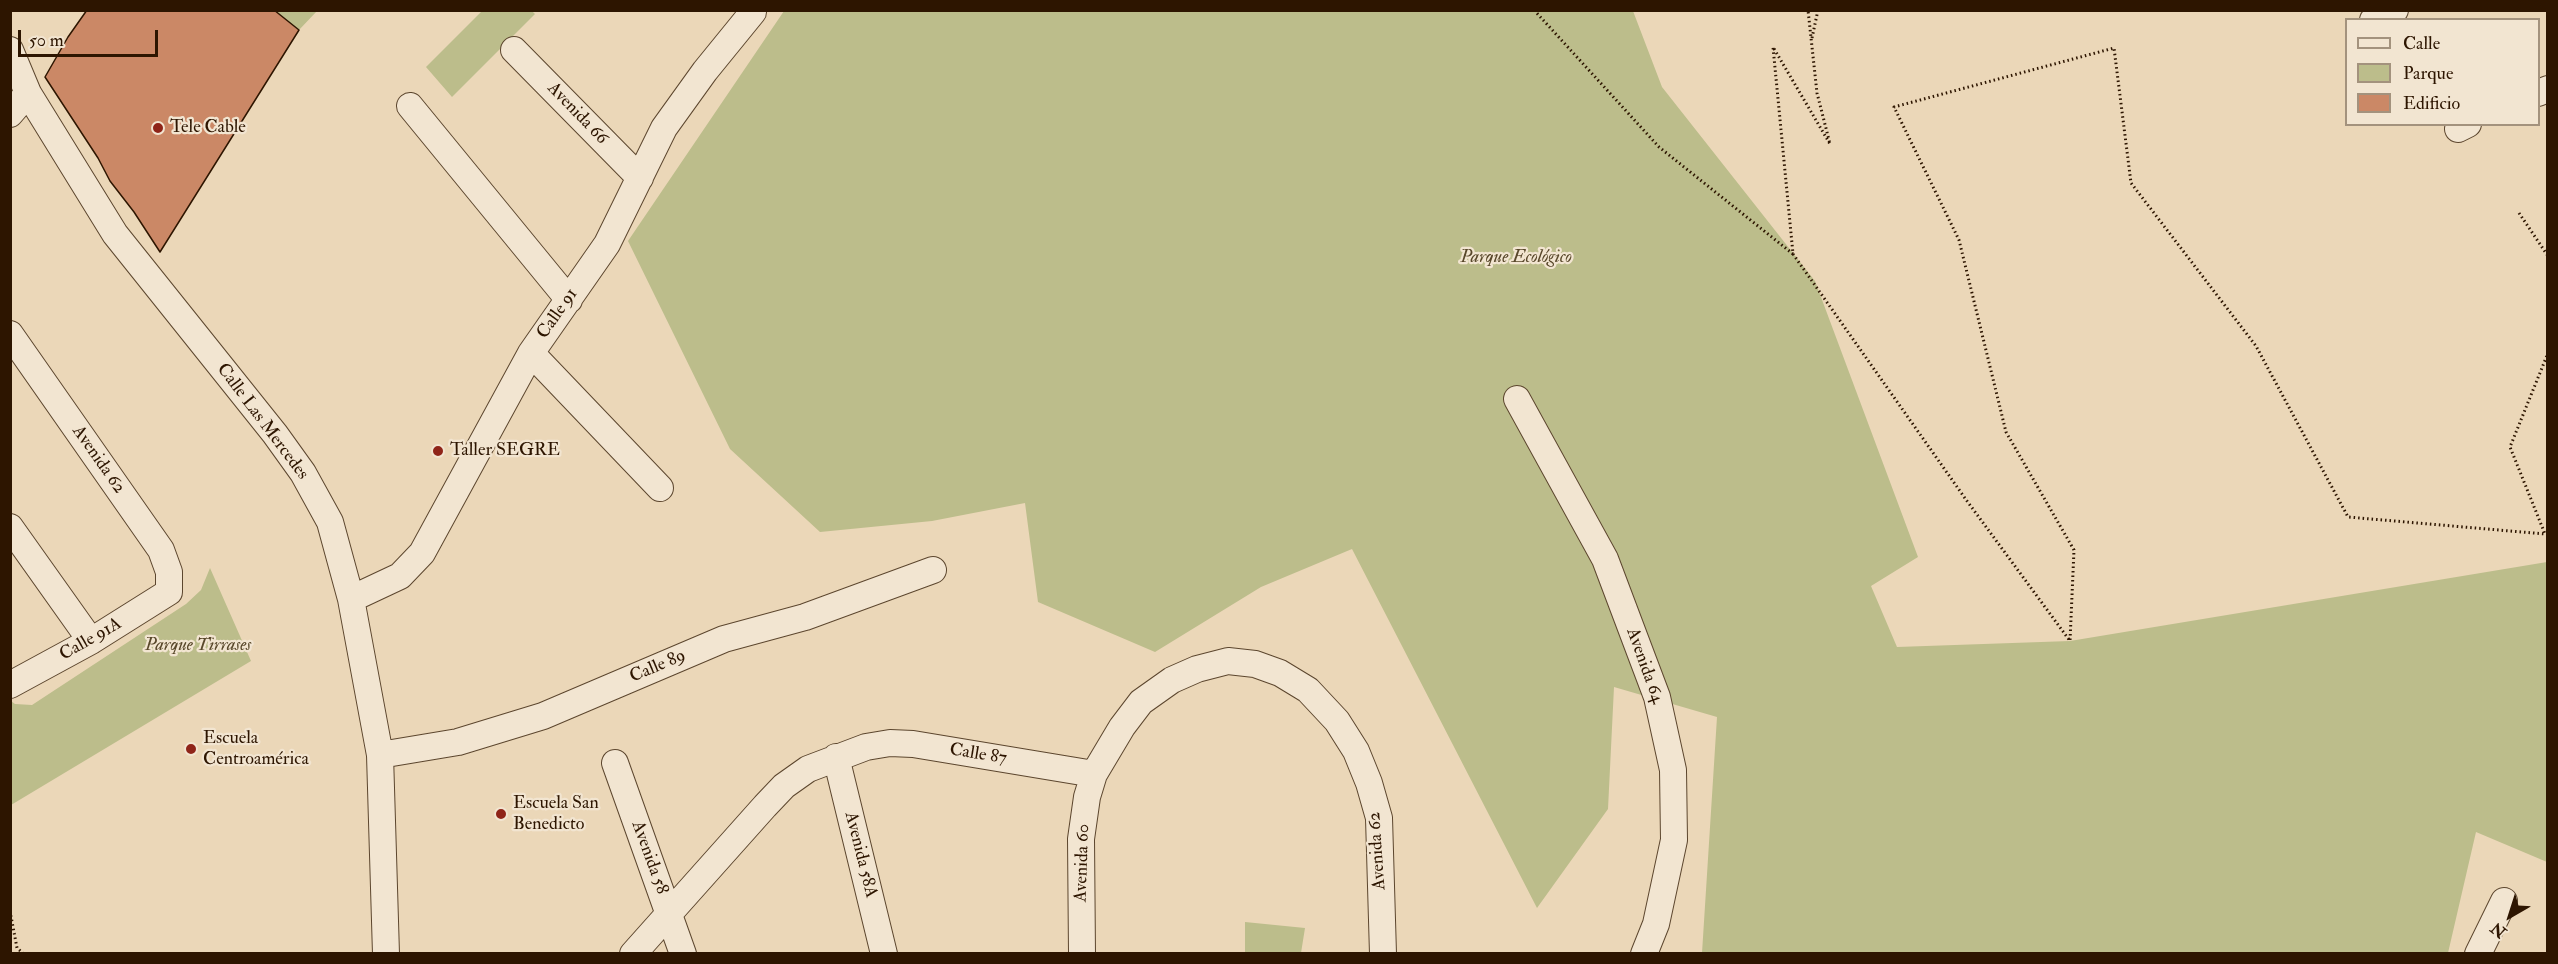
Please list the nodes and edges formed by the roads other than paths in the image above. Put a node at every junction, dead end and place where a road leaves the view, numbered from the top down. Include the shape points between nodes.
1 (2394, 10) edge
2 (753, 12) edge
3 (2377, 18) edge
4 (10, 50) edge
5 (514, 50) dead end
6 (28, 93) junction
7 (410, 106) dead end
8 (10, 114) edge
9 (640, 178) junction
10 (569, 300) junction
11 (10, 334) edge
12 (531, 353) junction
13 (1517, 399) dead end
14 (660, 488) dead end
15 (10, 527) edge
16 (933, 570) dead end
17 (169, 592) joint
18 (351, 599) junction
19 (91, 641) junction
20 (10, 685) edge
21 (380, 755) junction
22 (836, 757) junction
23 (615, 763) dead end
24 (1094, 774) junction
25 (2504, 901) dead end
26 (669, 913) junction
27 (386, 954) edge
28 (633, 954) edge
29 (683, 954) edge
30 (884, 954) edge
31 (1082, 954) edge
32 (1383, 954) edge
33 (1644, 954) edge
34 (2478, 954) edge

1 - 3 street
2 - 9 street, Calle 91 via 664,128
4 - 6 street, Calle Las Mercedes
5 - 9 street, Avenida 66
6 - 8 street
6 - 18 street, Calle Las Mercedes via 115,234 303,473 330,522
7 - 10 street
9 - 10 street, Calle 91 via 607,243
10 - 12 street, Calle 91
11 - 17 street, Avenida 62 via 161,550 169,572
12 - 14 street
12 - 18 street, Calle 91 via 422,553 400,576
13 - 33 street, Avenida 64 via 1605,559 1657,697 1673,770 1674,840 1656,924
15 - 19 street
16 - 21 street, Calle 89 via 805,617 724,639 543,716 458,742
17 - 19 street, Calle 91A
18 - 21 street, Calle Las Mercedes
19 - 20 street, Calle 91A
21 - 27 street, Calle Las Mercedes
22 - 24 street, Calle 87 via 866,747 913,744
22 - 26 street, Calle 87 via 808,769 784,786
22 - 30 street, Avenida 58A
23 - 26 street, Avenida 58
24 - 31 street, Avenida 60 via 1081,839
24 - 32 street, Avenida 62 via 1141,702 1172,680 1197,669 1228,661 1255,664 1308,690 1337,721 1356,751 1379,818
25 - 34 street
26 - 28 street, Calle 87
26 - 29 street, Avenida 58

